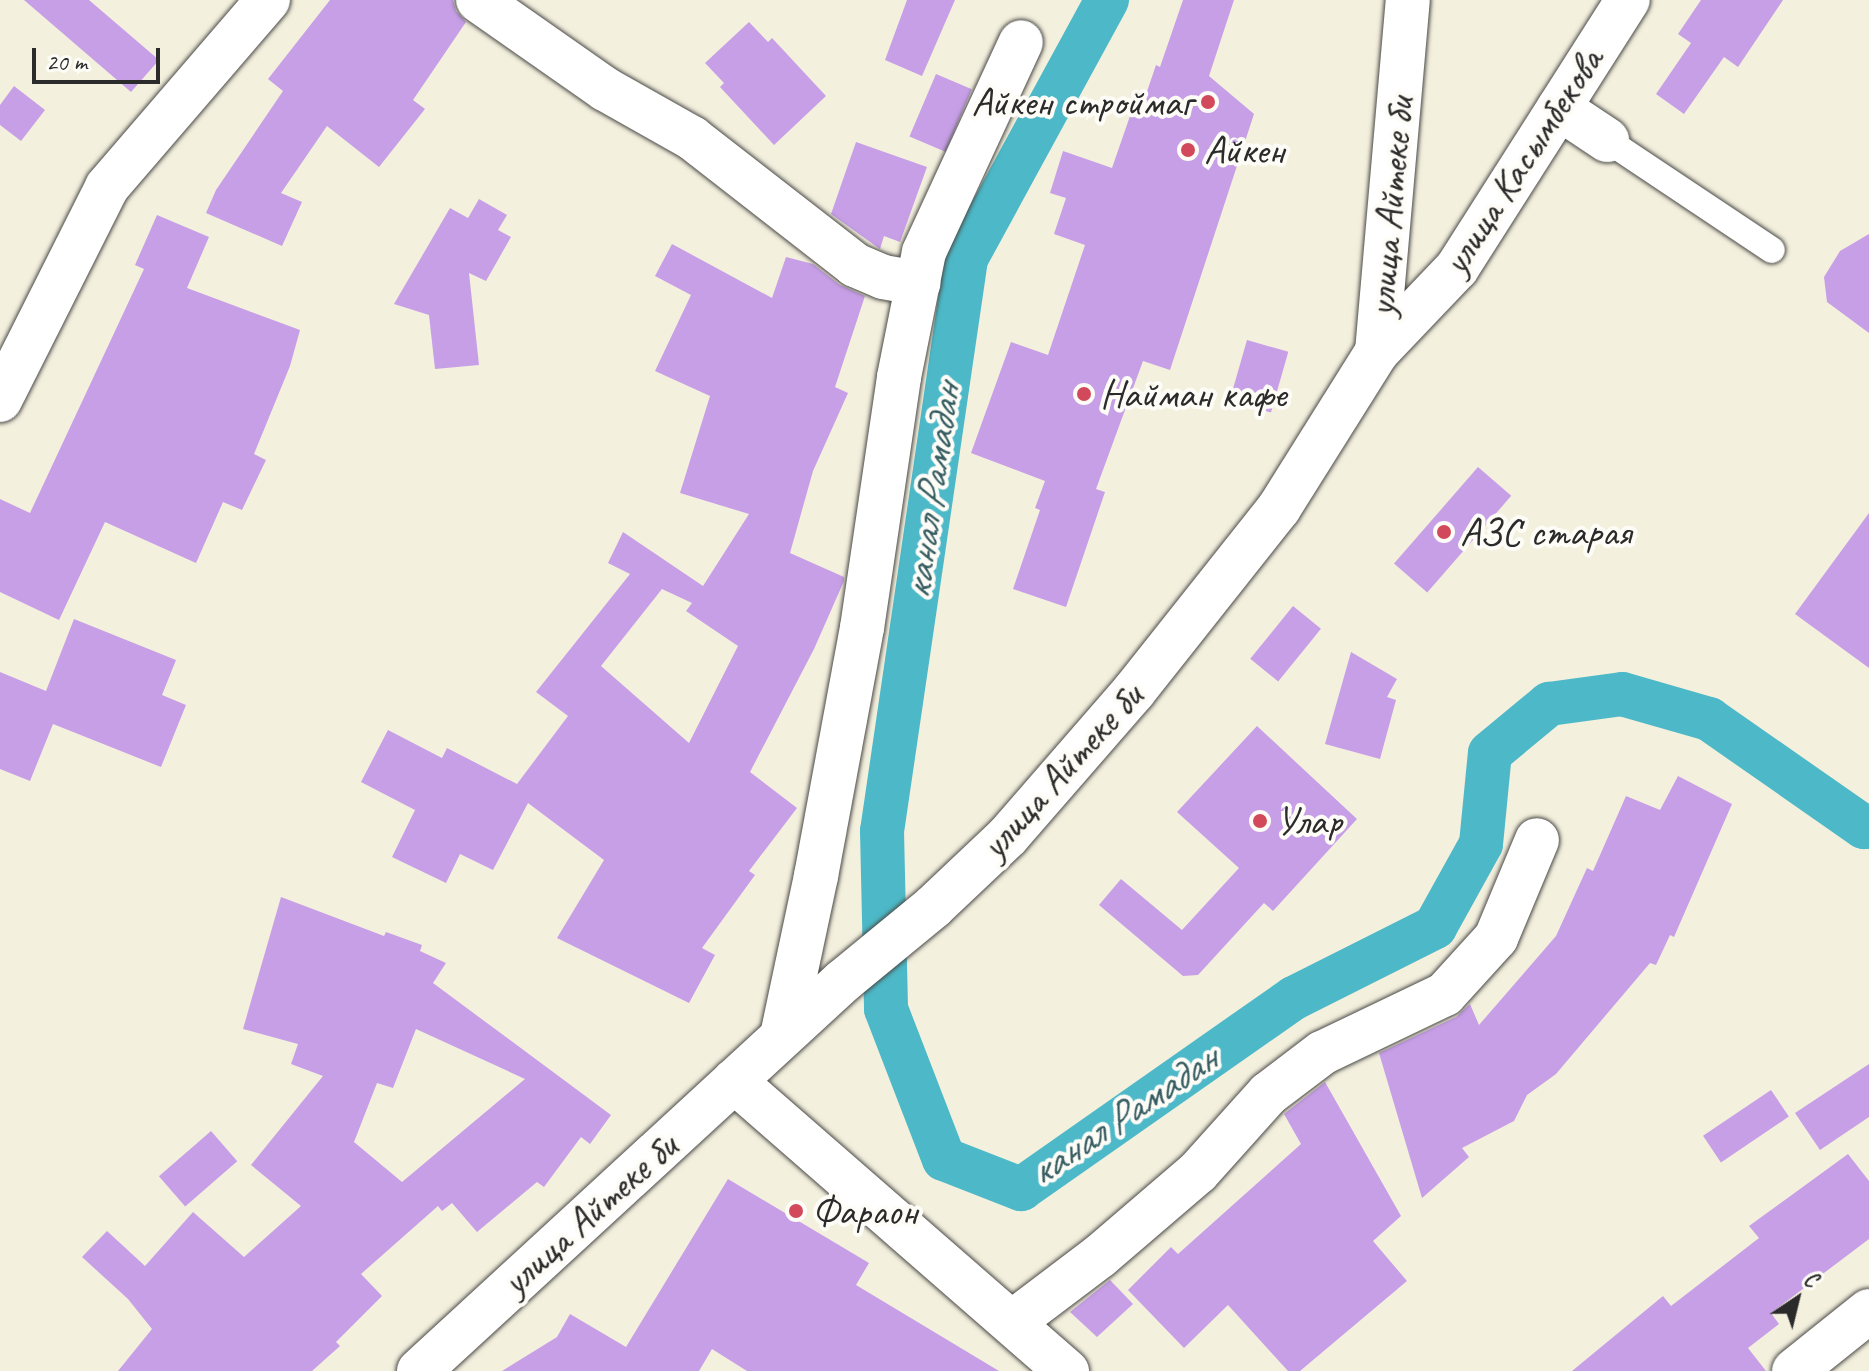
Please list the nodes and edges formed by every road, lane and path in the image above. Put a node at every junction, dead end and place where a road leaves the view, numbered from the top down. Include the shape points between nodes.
1 (268, 0) edge
2 (478, 0) edge
3 (1408, 0) edge
4 (1628, 0) edge
5 (1021, 42) dead end
6 (1559, 108) junction
7 (1607, 140) joint
8 (1772, 250) dead end
9 (918, 283) junction
10 (1377, 352) junction
11 (0, 400) edge
12 (1537, 840) dead end
13 (782, 1036) junction
14 (734, 1081) junction
15 (1869, 1311) edge
16 (1014, 1321) junction
17 (419, 1371) edge
18 (1067, 1371) edge
19 (1794, 1371) edge

1 - 11 street via 107,187
2 - 9 street via 605,89 692,138 855,265
3 - 10 street, улица Айтеке би
4 - 6 street, улица Касымбекова
5 - 9 street via 924,252
6 - 7 street
6 - 10 street, улица Касымбекова via 1457,268
7 - 8 lane
9 - 13 street via 862,628
10 - 13 street, улица Айтеке би via 1279,508 1073,765 933,907
12 - 16 street via 1496,938 1445,994 1322,1053 1268,1094 1198,1172
13 - 14 street, улица Айтеке би
14 - 16 street
14 - 17 street, улица Айтеке би
15 - 19 street
16 - 18 street

